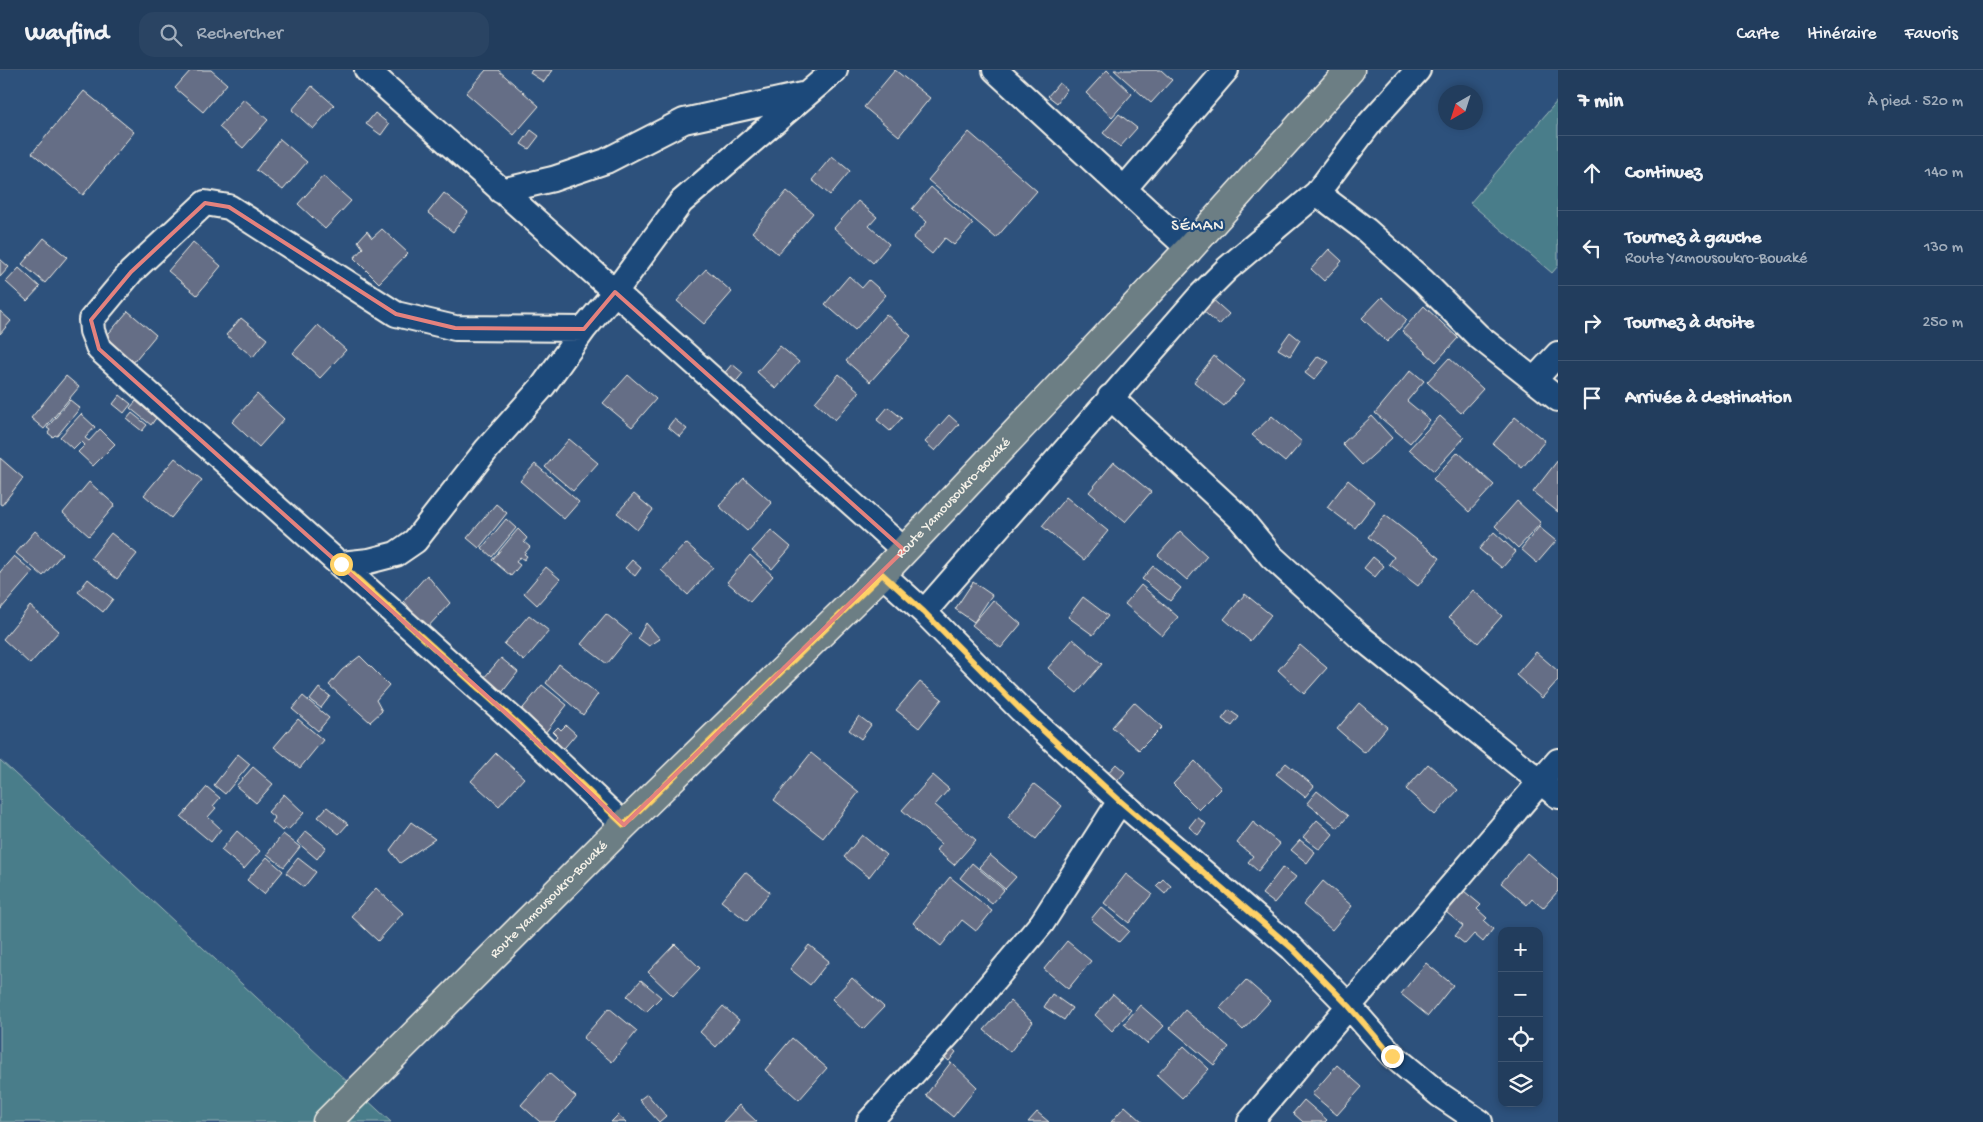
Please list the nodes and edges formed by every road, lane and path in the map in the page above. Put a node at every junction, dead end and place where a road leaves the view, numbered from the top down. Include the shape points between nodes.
1 (366, 70) edge
2 (835, 70) edge
3 (995, 70) edge
4 (1226, 70) edge
5 (1350, 70) edge
6 (1418, 70) edge
7 (806, 94) junction
8 (1124, 189) junction
9 (501, 191) junction
10 (1316, 193) junction
11 (1190, 249) junction
12 (615, 292) junction
13 (584, 329) junction
14 (1558, 354) edge
15 (1534, 380) junction
16 (1110, 397) junction
17 (1558, 399) edge
18 (904, 550) junction
19 (341, 564) junction
20 (882, 574) junction
21 (924, 612) junction
22 (1558, 761) edge
23 (1549, 789) edge
24 (1120, 801) junction
25 (624, 825) junction
26 (1349, 1006) junction
27 (327, 1122) edge
28 (870, 1122) edge
29 (1250, 1122) edge
30 (1480, 1122) edge

1 - 9 street
2 - 7 street
3 - 8 street
4 - 8 street
5 - 11 main road, Route Yamousoukro-Bouaké
6 - 10 street via 1370,122
7 - 9 street via 684,121 606,161
7 - 12 street via 681,202
8 - 11 street
9 - 12 street
10 - 15 street via 1366,230 1478,336
10 - 16 street via 1228,268
11 - 18 main road, Route Yamousoukro-Bouaké
12 - 13 street
12 - 18 street
13 - 19 street via 543,386 487,449 415,541 396,554
13 - 19 street via 454,328 396,314 229,207 206,203 131,272 91,320 99,349
14 - 15 street
15 - 17 street
16 - 21 street
16 - 23 street via 1240,518 1271,556 1359,636
18 - 20 main road, Route Yamousoukro-Bouaké
19 - 25 street
20 - 21 street
20 - 25 main road, Route Yamousoukro-Bouaké
21 - 24 street via 1021,710
22 - 23 street
23 - 26 street
24 - 26 street via 1292,948
24 - 28 street via 1042,923
25 - 27 main road, Route Yamousoukro-Bouaké
26 - 29 street
26 - 30 street via 1392,1056

